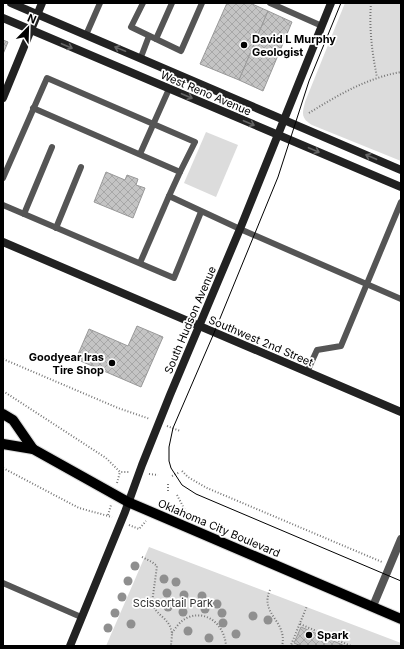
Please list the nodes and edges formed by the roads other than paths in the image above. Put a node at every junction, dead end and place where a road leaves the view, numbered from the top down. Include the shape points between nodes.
1 (11, 3) edge
2 (42, 3) edge
3 (100, 3) edge
4 (143, 3) edge
5 (172, 3) edge
6 (202, 3) edge
7 (270, 3) edge
8 (331, 3) edge
9 (38, 14) junction
10 (3, 18) edge
11 (322, 26) junction
12 (31, 30) junction
13 (86, 35) junction
14 (149, 36) junction
15 (156, 39) junction
16 (140, 57) junction
17 (169, 89) junction
18 (3, 98) edge
19 (33, 108) junction
20 (284, 120) junction
21 (153, 123) junction
22 (278, 135) junction
23 (52, 147) dead end
24 (140, 154) junction
25 (81, 167) dead end
26 (401, 170) edge
27 (180, 172) junction
28 (3, 178) edge
29 (401, 187) edge
30 (169, 196) junction
31 (401, 202) edge
32 (3, 205) edge
33 (201, 212) junction
34 (24, 214) junction
35 (56, 228) junction
36 (240, 229) junction
37 (3, 242) edge
38 (140, 263) junction
39 (367, 284) junction
40 (401, 299) edge
41 (200, 327) junction
42 (307, 372) junction
43 (401, 412) edge
44 (3, 414) edge
45 (3, 444) edge
46 (32, 449) junction
47 (128, 502) junction
48 (401, 539) edge
49 (3, 583) edge
50 (373, 606) junction
51 (82, 617) junction
52 (401, 619) edge
53 (70, 646) edge

1 - 9 main road, West Reno Avenue
2 - 9 main road
3 - 13 lane
4 - 14 lane via 131,27
5 - 15 lane
6 - 15 lane via 181,51
7 - 11 lane
8 - 11 main road, South Hudson Avenue
9 - 12 main road
9 - 13 main road, West Reno Avenue
10 - 12 main road, West Reno Avenue
11 - 20 main road, South Hudson Avenue
12 -> 17 main road, West Reno Avenue
12 - 18 main road
16 -> 13 main road, West Reno Avenue
14 - 15 lane
14 - 16 lane
16 - 20 main road, West Reno Avenue
17 - 21 lane
17 -> 22 main road, West Reno Avenue
19 - 21 lane via 47,78
19 - 24 lane
19 - 28 lane
20 - 22 main road, South Hudson Avenue
26 -> 20 main road, West Reno Avenue
21 - 24 lane
21 - 27 lane via 194,142
22 -> 29 main road, West Reno Avenue
22 - 36 main road, South Hudson Avenue
23 - 34 lane
24 - 27 lane
25 - 35 lane
27 - 30 lane
30 - 33 lane
30 - 38 lane
31 - 39 lane
32 - 34 lane
33 - 36 lane
33 - 38 lane via 174,278
34 - 35 lane
35 - 38 lane
36 - 39 lane
36 - 41 main road, South Hudson Avenue
37 - 41 main road, Southwest 2nd Street
39 - 40 lane
39 - 42 lane via 341,346 317,350
41 - 42 main road, Southwest 2nd Street
41 - 47 main road, South Hudson Avenue
42 - 43 main road, Southwest 2nd Street
44 - 46 main road, Oklahoma City Boulevard via 13,420
45 - 46 main road, Oklahoma City Boulevard
46 - 47 main road, Oklahoma City Boulevard
47 - 50 main road, Oklahoma City Boulevard
47 - 51 main road, South Hudson Avenue
48 - 50 street
49 - 51 lane
50 - 52 main road, Oklahoma City Boulevard
51 - 53 main road, South Hudson Avenue

